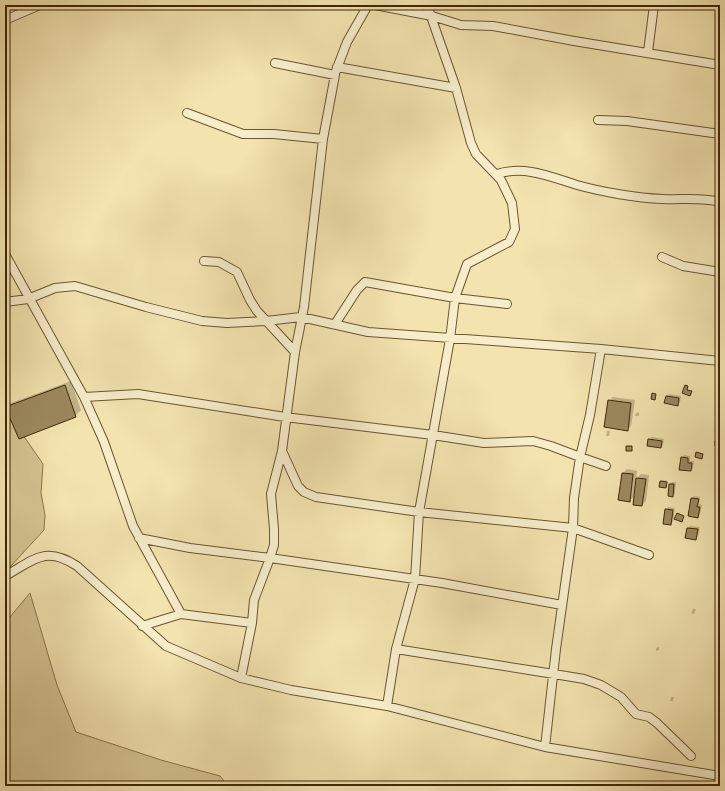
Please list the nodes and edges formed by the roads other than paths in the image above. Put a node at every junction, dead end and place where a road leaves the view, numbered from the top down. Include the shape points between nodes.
1 (40, 5) edge
2 (368, 5) edge
3 (375, 5) edge
4 (427, 5) edge
5 (654, 5) edge
6 (432, 16) junction
7 (5, 20) edge
8 (648, 52) junction
9 (275, 63) dead end
10 (720, 65) edge
11 (336, 71) junction
12 (456, 88) junction
13 (187, 113) dead end
14 (598, 120) dead end
15 (720, 134) edge
16 (323, 139) junction
17 (497, 174) junction
18 (720, 202) edge
19 (5, 254) edge
20 (662, 257) dead end
21 (204, 261) dead end
22 (720, 272) edge
23 (455, 298) junction
24 (28, 299) junction
25 (5, 302) edge
26 (507, 304) dead end
27 (301, 317) junction
28 (266, 321) junction
29 (335, 324) junction
30 (450, 339) junction
31 (601, 349) junction
32 (294, 352) junction
33 (720, 360) edge
34 (84, 397) junction
35 (285, 416) junction
36 (433, 435) junction
37 (282, 451) junction
38 (580, 457) junction
39 (606, 466) dead end
40 (419, 512) junction
41 (573, 528) junction
42 (139, 538) junction
43 (649, 555) dead end
44 (270, 558) junction
45 (5, 576) edge
46 (415, 579) junction
47 (562, 605) junction
48 (181, 614) junction
49 (252, 624) junction
50 (142, 626) junction
51 (396, 649) junction
52 (554, 674) junction
53 (241, 678) junction
54 (387, 706) junction
55 (545, 747) junction
56 (691, 756) dead end
57 (720, 776) edge

1 - 7 street
2 - 11 street via 346,42
3 - 6 street
4 - 6 street
5 - 8 street
6 - 8 street via 461,25 493,26
6 - 12 street
8 - 10 street
9 - 11 street
11 - 12 street
11 - 16 street
12 - 17 street via 476,154
13 - 16 street via 243,134
14 - 15 street via 627,120
16 - 27 street via 307,285
17 - 18 street via 516,170 535,172 579,185 624,194
17 - 23 street via 512,203 515,229 513,236 509,242 467,264
19 - 24 street
20 - 22 street via 682,266
21 - 28 street via 219,262 237,272 250,300
23 - 26 street
23 - 29 street via 365,282
23 - 30 street
24 - 25 street
24 - 28 street via 55,288 75,286 202,321
24 - 34 street
27 - 28 street
27 - 29 street
27 - 32 street
28 - 32 street via 285,339
29 - 30 street via 368,332
30 - 31 street
30 - 36 street
31 - 33 street
31 - 38 street
32 - 35 street
34 - 35 street via 138,394
34 - 42 street via 104,442 125,506
35 - 36 street
35 - 37 street
36 - 38 street via 484,443 533,441
36 - 40 street
37 - 40 street via 298,486 304,492
37 - 44 street via 271,494 274,540
38 - 39 street
38 - 41 street
40 - 41 street
40 - 46 street
41 - 43 street
41 - 47 street
42 - 44 street via 190,548
42 - 48 street
44 - 46 street
44 - 49 street via 254,600
45 - 50 street via 42,556 58,556 77,566
46 - 47 street
46 - 51 street
47 - 52 street
48 - 49 street
48 - 50 street
49 - 53 street
50 - 53 street via 173,650
51 - 52 street
51 - 54 street
52 - 55 street
52 - 56 street via 584,679 621,697 636,714 649,717 657,723
53 - 54 street via 291,690
54 - 55 street
55 - 57 street

